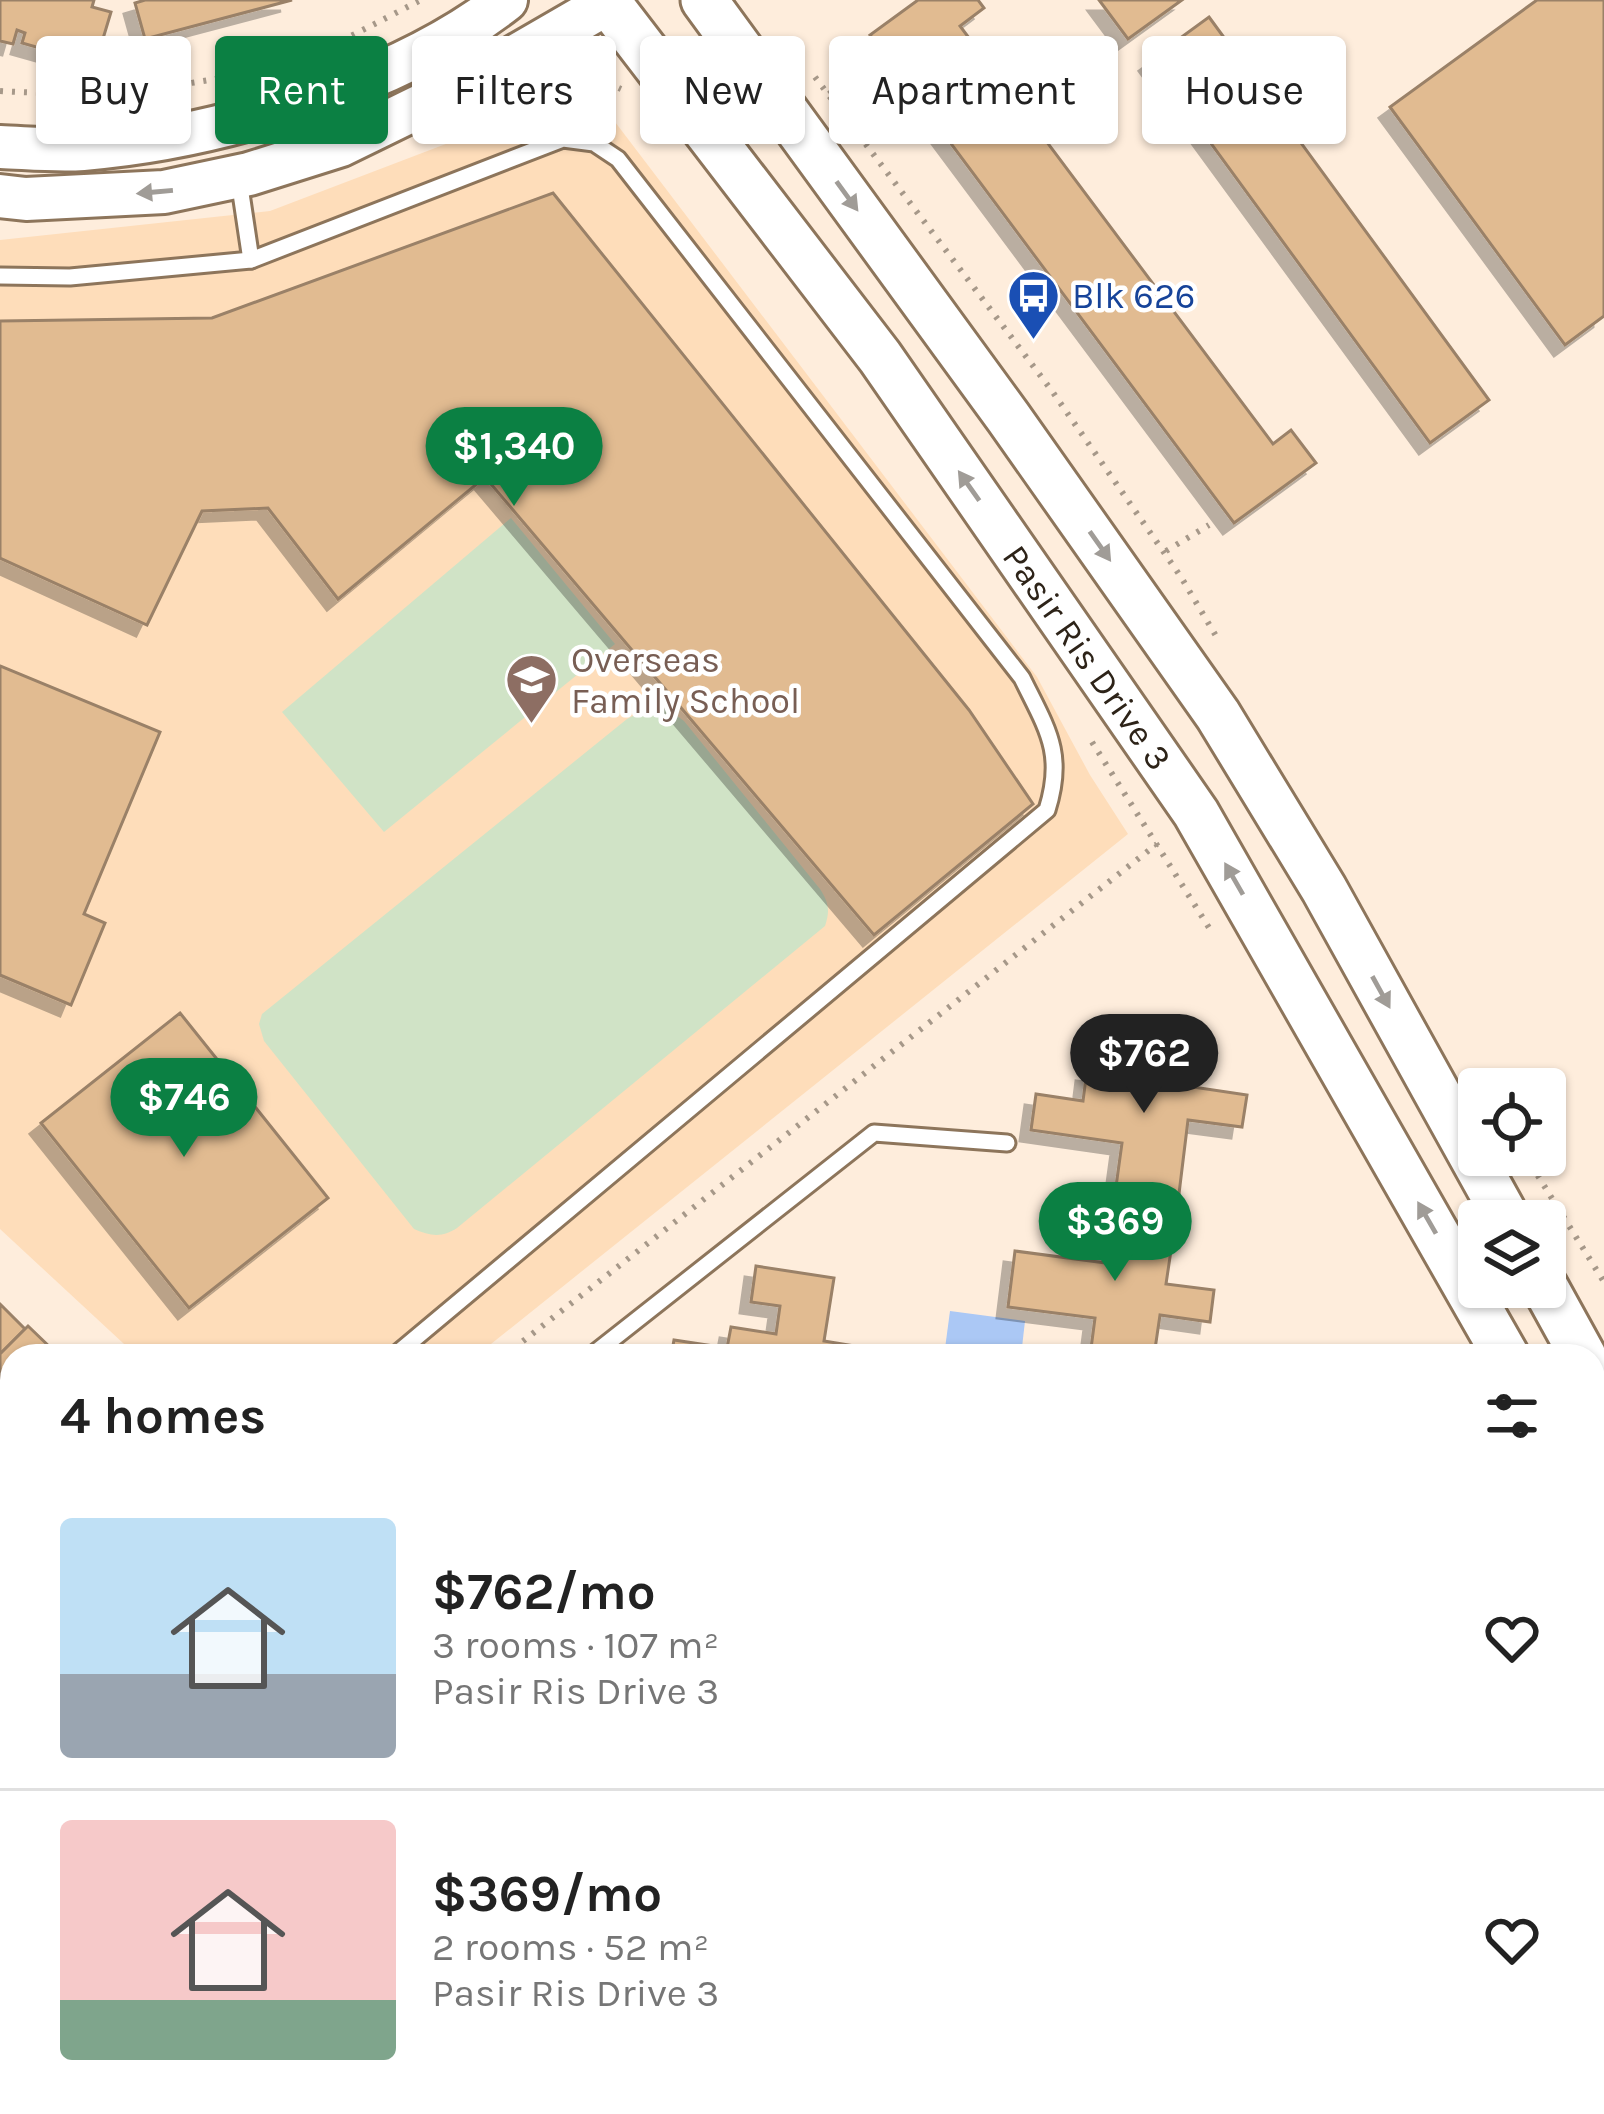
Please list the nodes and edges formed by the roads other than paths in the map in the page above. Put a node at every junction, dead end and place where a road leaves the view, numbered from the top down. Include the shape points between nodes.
1 (506, 0) edge
2 (704, 0) edge
3 (609, 2) edge
4 (0, 147) edge
5 (238, 176) junction
6 (0, 196) edge
7 (250, 260) junction
8 (0, 276) edge
9 (1007, 1143) dead end
10 (1496, 1200) edge
11 (1557, 1308) edge
12 (408, 1344) edge
13 (606, 1344) edge
14 (1499, 1344) edge
15 (1576, 1344) edge

1 - 4 street via 366,78 230,125 82,149
2 -> 10 main road, Pasir Ris Drive 3 via 1218,715
3 - 5 street via 341,145
14 -> 3 main road, Pasir Ris Drive 3 via 1196,813 880,357
5 -> 6 street via 164,192
5 - 7 lane
7 - 8 lane via 70,278
7 - 12 lane via 563,139 594,143 618,159 1022,678 1055,746 1047,810
9 - 13 lane via 874,1133
11 - 15 main road

